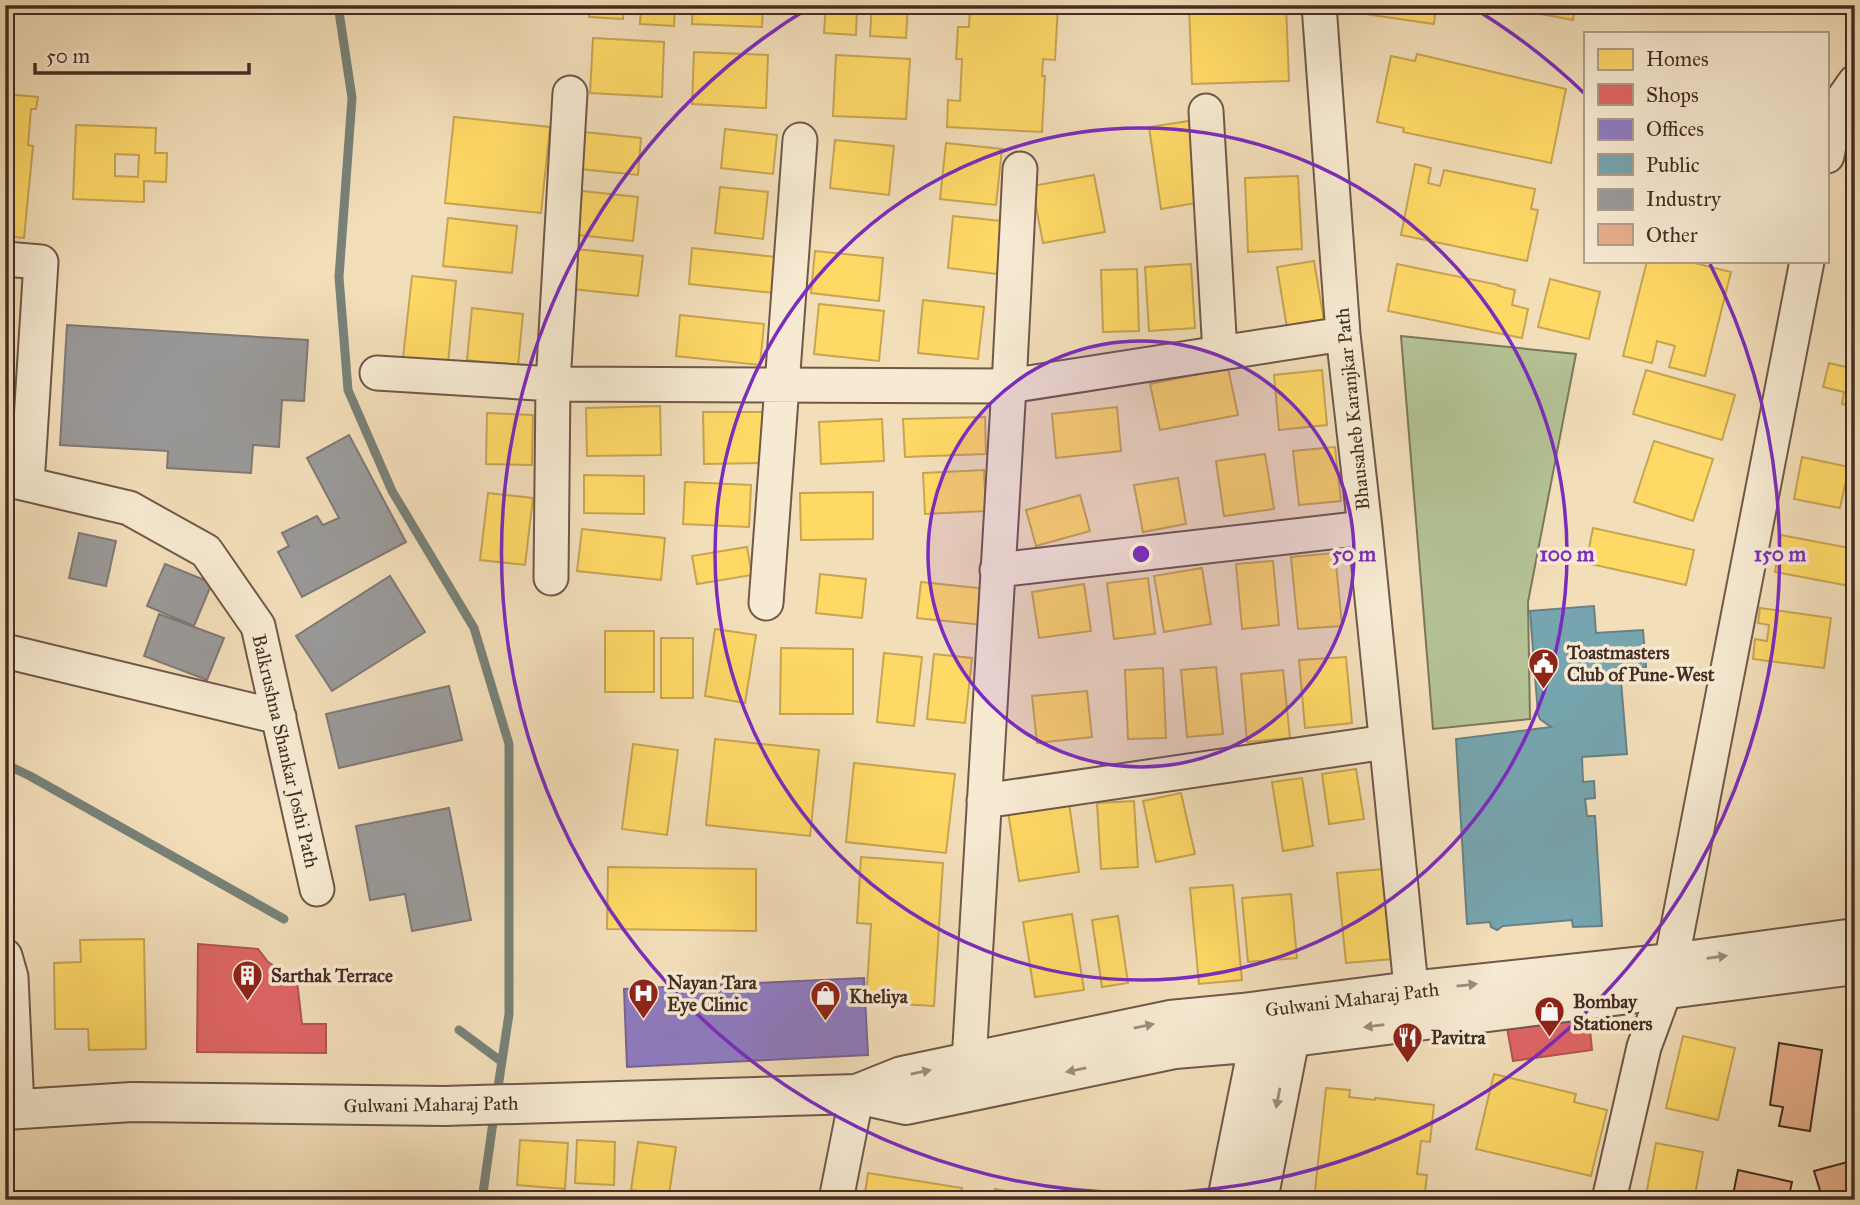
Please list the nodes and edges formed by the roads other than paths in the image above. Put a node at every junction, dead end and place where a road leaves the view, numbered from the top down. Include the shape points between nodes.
1 (1319, 5) edge
2 (1855, 82) edge
3 (570, 93) dead end
4 (1206, 111) dead end
5 (800, 139) dead end
6 (1828, 151) edge
7 (1020, 169) dead end
8 (5, 259) edge
9 (1807, 262) edge
10 (1343, 334) junction
11 (1220, 353) junction
12 (377, 373) dead end
13 (553, 384) junction
14 (781, 385) junction
15 (1009, 386) junction
16 (16, 481) edge
17 (1365, 528) junction
18 (998, 570) junction
19 (551, 578) dead end
20 (766, 603) dead end
21 (5, 651) edge
22 (279, 717) junction
23 (1386, 743) junction
24 (984, 801) junction
25 (317, 889) dead end
26 (1855, 938) edge
27 (5, 956) edge
28 (1855, 965) edge
29 (1668, 977) junction
30 (1412, 1006) junction
31 (1275, 1024) junction
32 (969, 1062) junction
33 (857, 1094) junction
34 (11, 1109) edge
35 (836, 1200) edge
36 (1227, 1200) edge
37 (1258, 1200) edge
38 (1609, 1200) edge

1 - 10 street, Bhausaheb Karanjkar Path
2 - 6 street via 1836,109
3 - 13 street
4 - 11 street
5 - 14 street
7 - 15 street
8 - 16 street via 41,262
9 - 29 street
10 - 11 street
10 - 17 street, Bhausaheb Karanjkar Path
11 - 15 street
12 - 13 street
13 - 14 street
13 - 19 street
14 - 15 street
14 - 20 street
15 - 18 street
16 - 22 street, Balkrushna Shankar Joshi Path via 129,508 206,551 258,626
17 - 18 street
17 - 23 street, Bhausaheb Karanjkar Path
18 - 24 street
21 - 22 street
22 - 25 street, Balkrushna Shankar Joshi Path
23 - 24 street
23 - 30 street, Bhausaheb Karanjkar Path
24 - 32 street
29 -> 26 street, Gulwani Maharaj Path
27 - 34 street via 11,977
28 - 29 street, Gulwani Maharaj Path
29 - 30 street, Gulwani Maharaj Path
29 - 38 street via 1644,1047
30 - 31 street, Gulwani Maharaj Path
32 -> 31 street, Gulwani Maharaj Path via 1170,1020
31 -> 33 street, Gulwani Maharaj Path via 906,1105
31 - 36 street
31 -> 37 street
33 -> 32 street, Gulwani Maharaj Path via 901,1076
33 - 34 street, Gulwani Maharaj Path via 444,1107 132,1102
33 - 35 street

